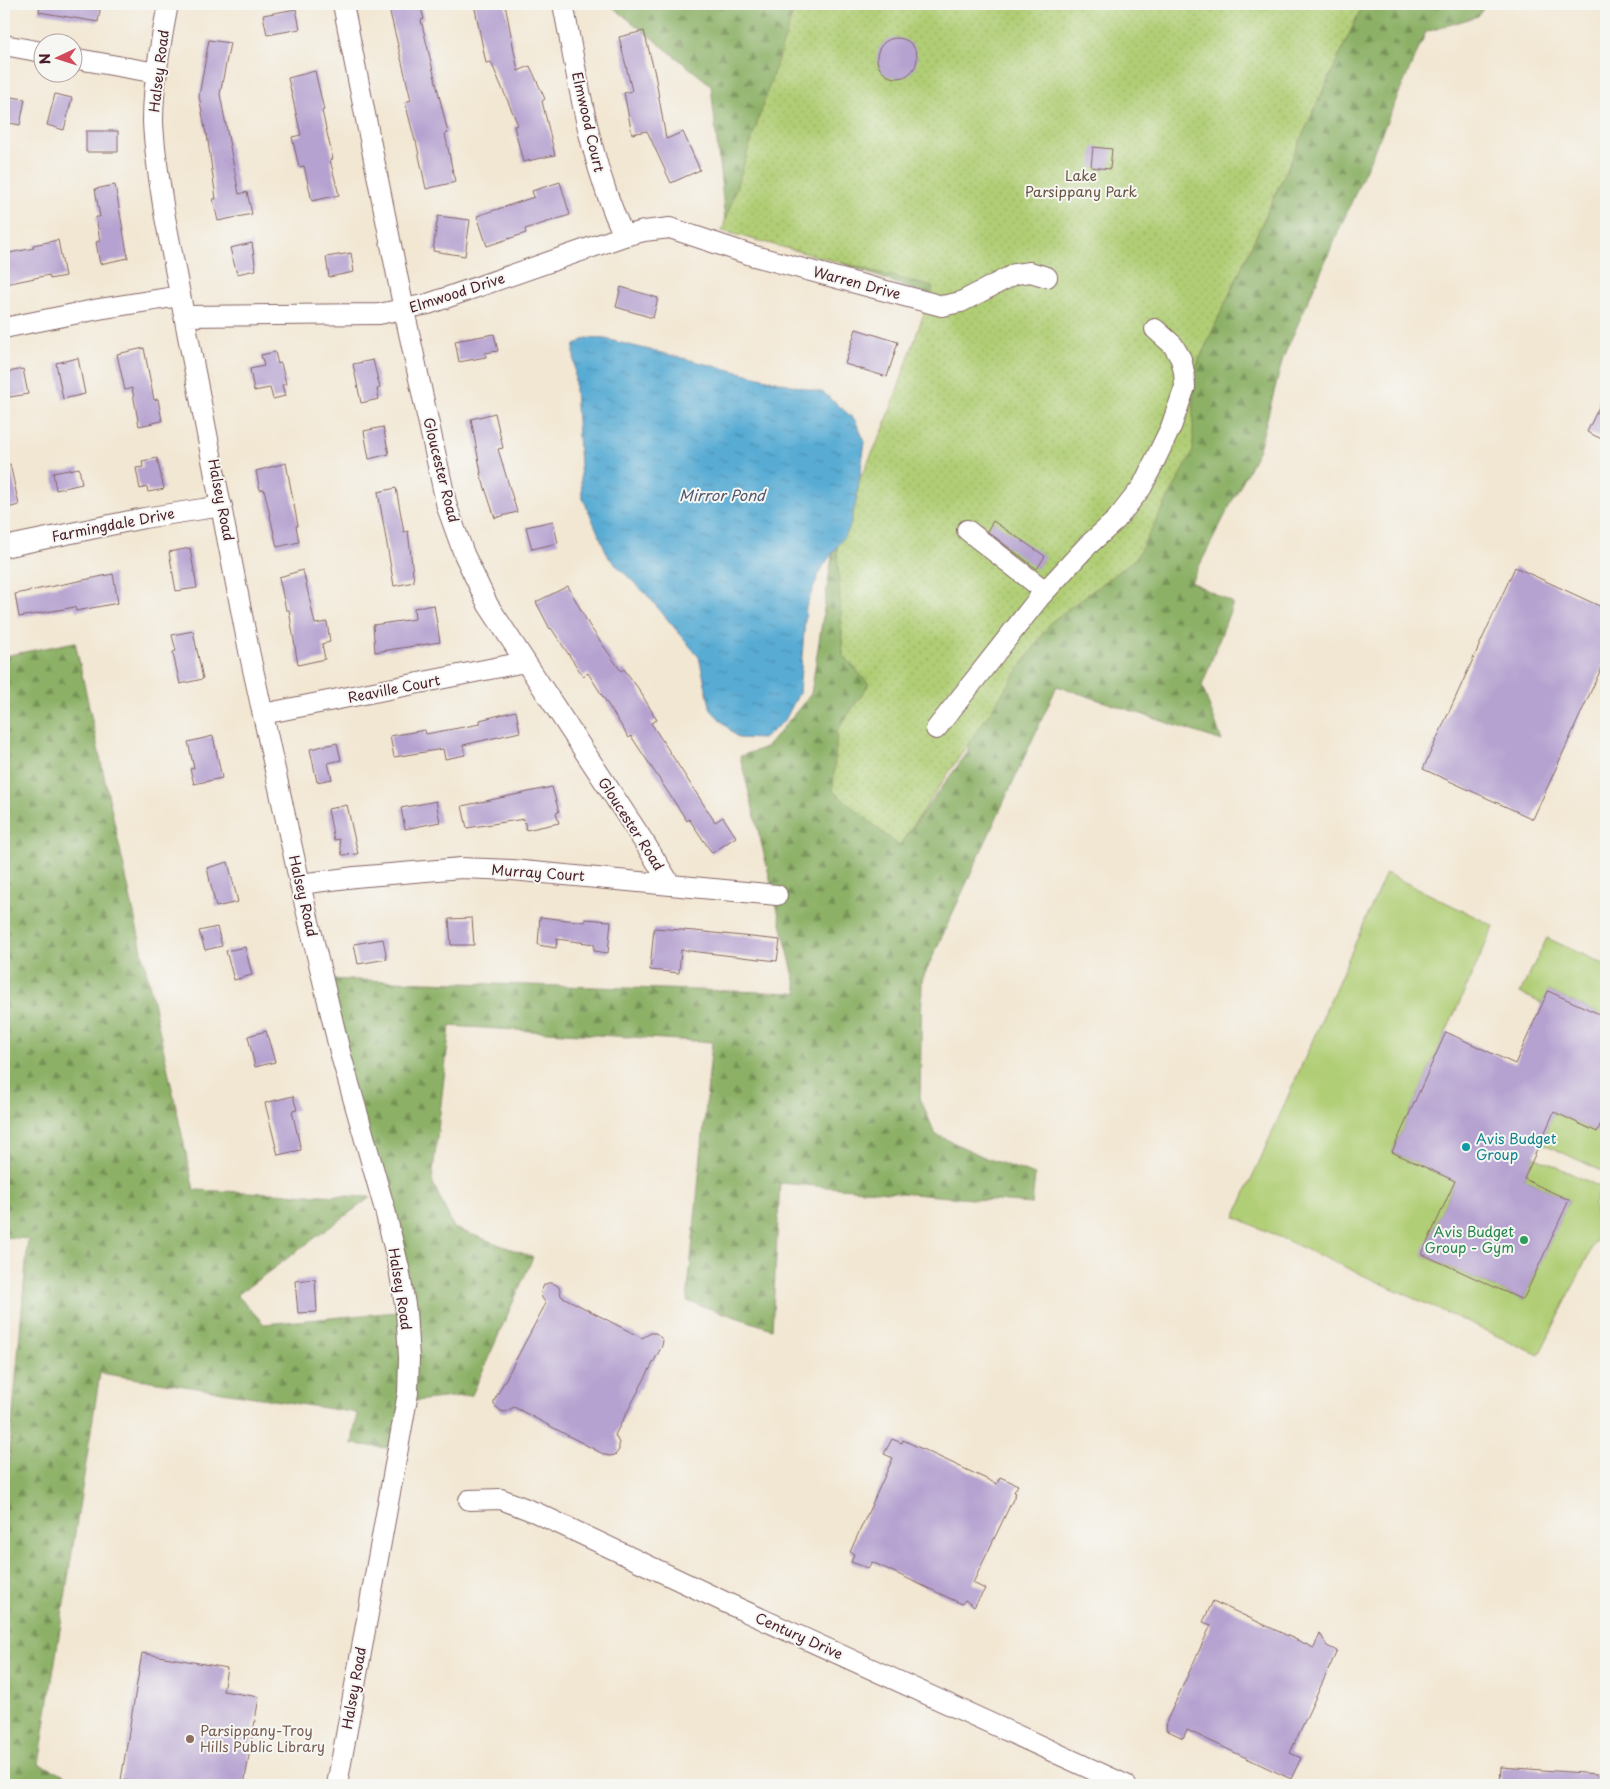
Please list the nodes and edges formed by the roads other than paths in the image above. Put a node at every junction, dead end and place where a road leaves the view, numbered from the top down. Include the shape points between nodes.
1 (343, 4) edge
2 (563, 4) edge
3 (170, 5) edge
4 (4, 45) edge
5 (32, 50) edge
6 (82, 60) edge
7 (157, 73) junction
8 (663, 229) joint
9 (624, 236) junction
10 (1047, 277) dead end
11 (180, 296) junction
12 (404, 310) junction
13 (184, 316) junction
14 (4, 328) edge
15 (1155, 328) dead end
16 (222, 506) junction
17 (967, 530) dead end
18 (4, 547) edge
19 (1045, 591) junction
20 (525, 662) junction
21 (263, 714) junction
22 (936, 729) dead end
23 (300, 884) junction
24 (670, 884) junction
25 (777, 895) dead end
26 (469, 1500) dead end
27 (336, 1785) edge
28 (1126, 1785) edge

1 - 12 street, Gloucester Road
2 - 9 street, Elmwood Court via 597,166
3 - 7 street, Halsey Road
4 - 5 street
6 - 7 street
7 - 11 street, Halsey Road via 154,145
8 - 9 street, Elmwood Drive
8 - 10 street, Warren Drive via 670,228 751,255 942,306 961,302 1015,274 1030,272
9 - 12 street, Elmwood Drive
11 - 13 street, Halsey Road
11 - 14 street
12 - 13 street, Elmwood Drive via 379,314
12 - 20 street, Gloucester Road via 447,506 464,554 488,605
13 - 16 street, Halsey Road
15 - 19 street via 1173,345 1184,372 1185,387 1171,427 1142,488 1116,520
16 - 18 street, Farmingdale Drive via 144,518
16 - 21 street, Halsey Road
17 - 19 street
19 - 22 street
20 - 21 street, Reaville Court
20 - 24 street, Gloucester Road
21 - 23 street, Halsey Road
23 - 24 street, Murray Court via 461,868
23 - 27 street, Halsey Road via 337,1043 385,1210 406,1312 409,1358 407,1402
24 - 25 street, Murray Court
26 - 28 street, Century Drive via 501,1499 537,1513

